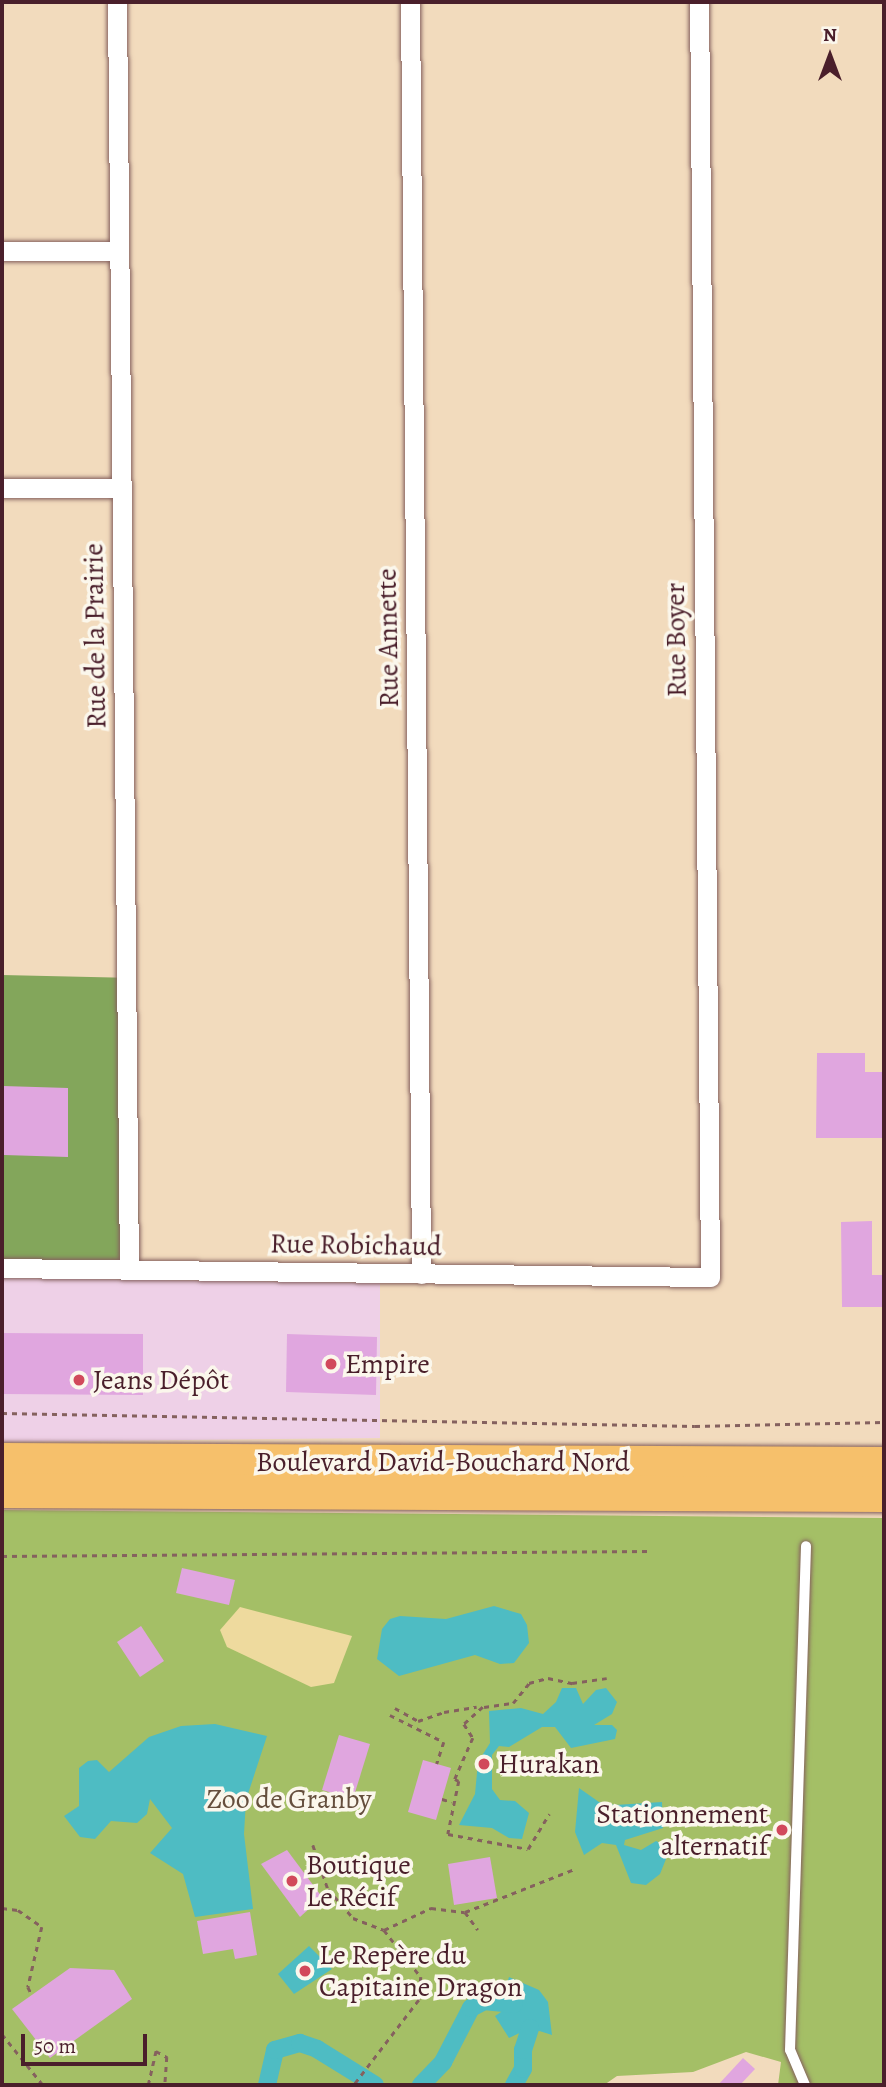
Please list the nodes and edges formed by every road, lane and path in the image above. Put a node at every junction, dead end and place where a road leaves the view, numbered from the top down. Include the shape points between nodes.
1 (117, 2) edge
2 (410, 2) edge
3 (699, 2) edge
4 (2, 251) edge
5 (119, 251) junction
6 (2, 488) edge
7 (121, 488) junction
8 (2, 1268) edge
9 (129, 1270) junction
10 (421, 1274) junction
11 (710, 1278) joint
12 (2, 1413) edge
13 (884, 1422) edge
14 (2, 1460) edge
15 (515, 1462) junction
16 (884, 1464) edge
17 (356, 1475) dead end
18 (2, 1490) edge
19 (877, 1496) edge
20 (806, 1546) dead end
21 (652, 1551) dead end
22 (2, 1556) edge
23 (607, 1678) dead end
24 (483, 1707) dead end
25 (395, 1708) dead end
26 (390, 1715) dead end
27 (436, 1764) dead end
28 (442, 1799) dead end
29 (454, 1803) junction
30 (549, 1814) dead end
31 (313, 1844) dead end
32 (575, 1868) dead end
33 (2, 1908) edge
34 (465, 1912) junction
35 (384, 1930) junction
36 (478, 1930) dead end
37 (32, 1995) dead end
38 (2, 2034) edge
39 (43, 2085) edge
40 (148, 2085) edge
41 (164, 2085) edge
42 (354, 2085) edge
43 (805, 2085) edge

1 - 5 street, Rue de la Prairie
2 - 10 street, Rue Annette
3 - 11 street, Rue Boyer
4 - 5 street
5 - 7 street, Rue de la Prairie
6 - 7 street
7 - 9 street, Rue de la Prairie
8 - 9 street, Rue Robichaud
9 - 10 street, Rue Robichaud
10 - 11 street, Rue Robichaud
12 - 13 path via 695,1426
14 - 15 highway, Boulevard David-Bouchard Nord
15 - 16 highway, Boulevard David-Bouchard Nord
15 - 17 lane
18 - 19 highway, Boulevard David-Bouchard Nord
20 - 43 lane via 790,2050
21 - 22 path
23 - 25 path via 572,1683 548,1678 528,1684 513,1703 444,1712 418,1721
24 - 29 path via 464,1724 473,1738 455,1779 459,1782
26 - 27 path via 444,1742
28 - 29 path
29 - 30 path via 448,1834 519,1850 528,1849
31 - 35 path via 328,1889 353,1918
32 - 34 path
33 - 37 path via 18,1910 42,1927 28,1987
34 - 35 path via 431,1908
34 - 36 path
35 - 42 path via 421,1977 419,2000
38 - 39 path
40 - 41 path via 156,2051 167,2057

